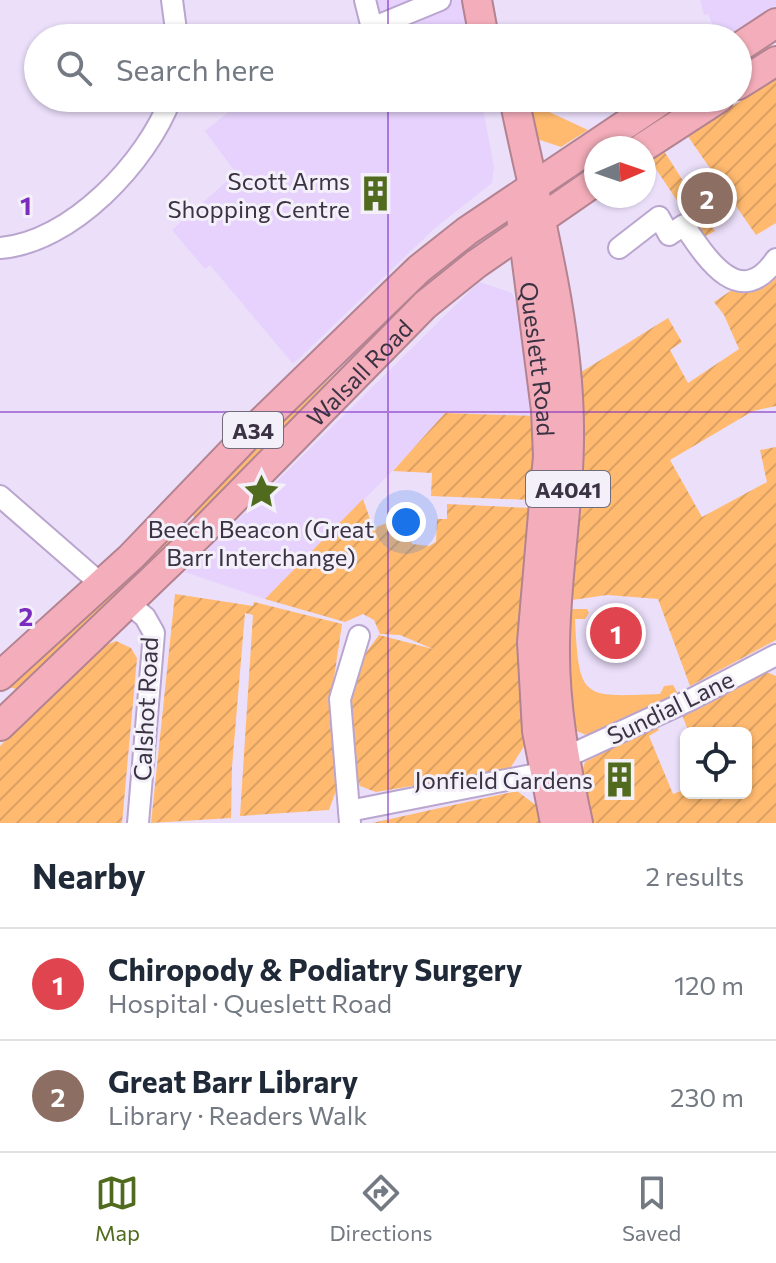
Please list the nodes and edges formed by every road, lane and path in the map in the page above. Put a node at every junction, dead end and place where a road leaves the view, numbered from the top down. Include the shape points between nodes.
1 (172, 0) edge
2 (365, 0) edge
3 (440, 0) edge
4 (477, 0) edge
5 (495, 0) edge
6 (776, 23) edge
7 (175, 24) edge
8 (371, 24) edge
9 (382, 24) edge
10 (481, 24) edge
11 (499, 24) edge
12 (752, 39) edge
13 (776, 61) edge
14 (752, 76) edge
15 (165, 112) edge
16 (500, 112) edge
17 (516, 112) edge
18 (648, 112) edge
19 (696, 112) edge
20 (656, 137) edge
21 (584, 175) edge
22 (584, 186) edge
23 (528, 208) junction
24 (0, 248) edge
25 (619, 248) dead end
26 (486, 257) junction
27 (776, 259) edge
28 (535, 308) junction
29 (333, 355) junction
30 (362, 370) junction
31 (554, 374) junction
32 (0, 496) edge
33 (176, 509) junction
34 (201, 533) junction
35 (101, 584) junction
36 (129, 604) junction
37 (359, 636) dead end
38 (74, 654) junction
39 (776, 655) edge
40 (0, 676) edge
41 (0, 710) edge
42 (0, 726) edge
43 (553, 766) junction
44 (349, 817) edge
45 (138, 823) edge
46 (555, 823) edge
47 (578, 823) edge

1 - 7 street
2 - 8 street
3 - 9 street
4 - 10 highway
5 - 11 highway
6 - 12 highway
13 - 14 highway
15 - 24 street via 135,165 112,186 49,235 31,244
16 - 23 highway, A4041
17 - 23 highway, A4041
18 - 23 highway, A34
19 - 20 highway
21 - 23 highway, A34
22 - 23 highway, A34
23 - 26 highway, Walsall Road / A34
23 - 28 highway, Queslett Road / A4041
23 - 29 highway, Walsall Road / A34 via 419,269
23 - 31 highway, Queslett Road / A4041
25 - 27 street via 659,217 669,235 684,225 733,279 759,278
26 - 28 highway via 514,268
26 - 30 highway, Walsall Road / A34 via 425,305
28 - 31 highway, Queslett Road / A4041
29 - 30 highway via 355,354
29 - 33 highway, Walsall Road / A34
30 - 34 highway, Walsall Road / A34
31 - 43 highway, Queslett Road / A4041 via 569,423
32 - 35 street
33 - 34 highway
33 - 35 highway, Walsall Road / A34
34 - 36 highway, Walsall Road / A34
35 - 40 highway, Walsall Road / A34
36 - 38 highway, Walsall Road / A34
36 - 45 street, Calshot Road via 154,633
37 - 44 street via 340,699
38 - 41 highway
38 - 42 highway, Walsall Road / A34
39 - 43 street, Sundial Lane
43 - 44 street, Sundial Lane
43 - 46 highway, Queslett Road / A4041
43 - 47 highway, Queslett Road / A4041

